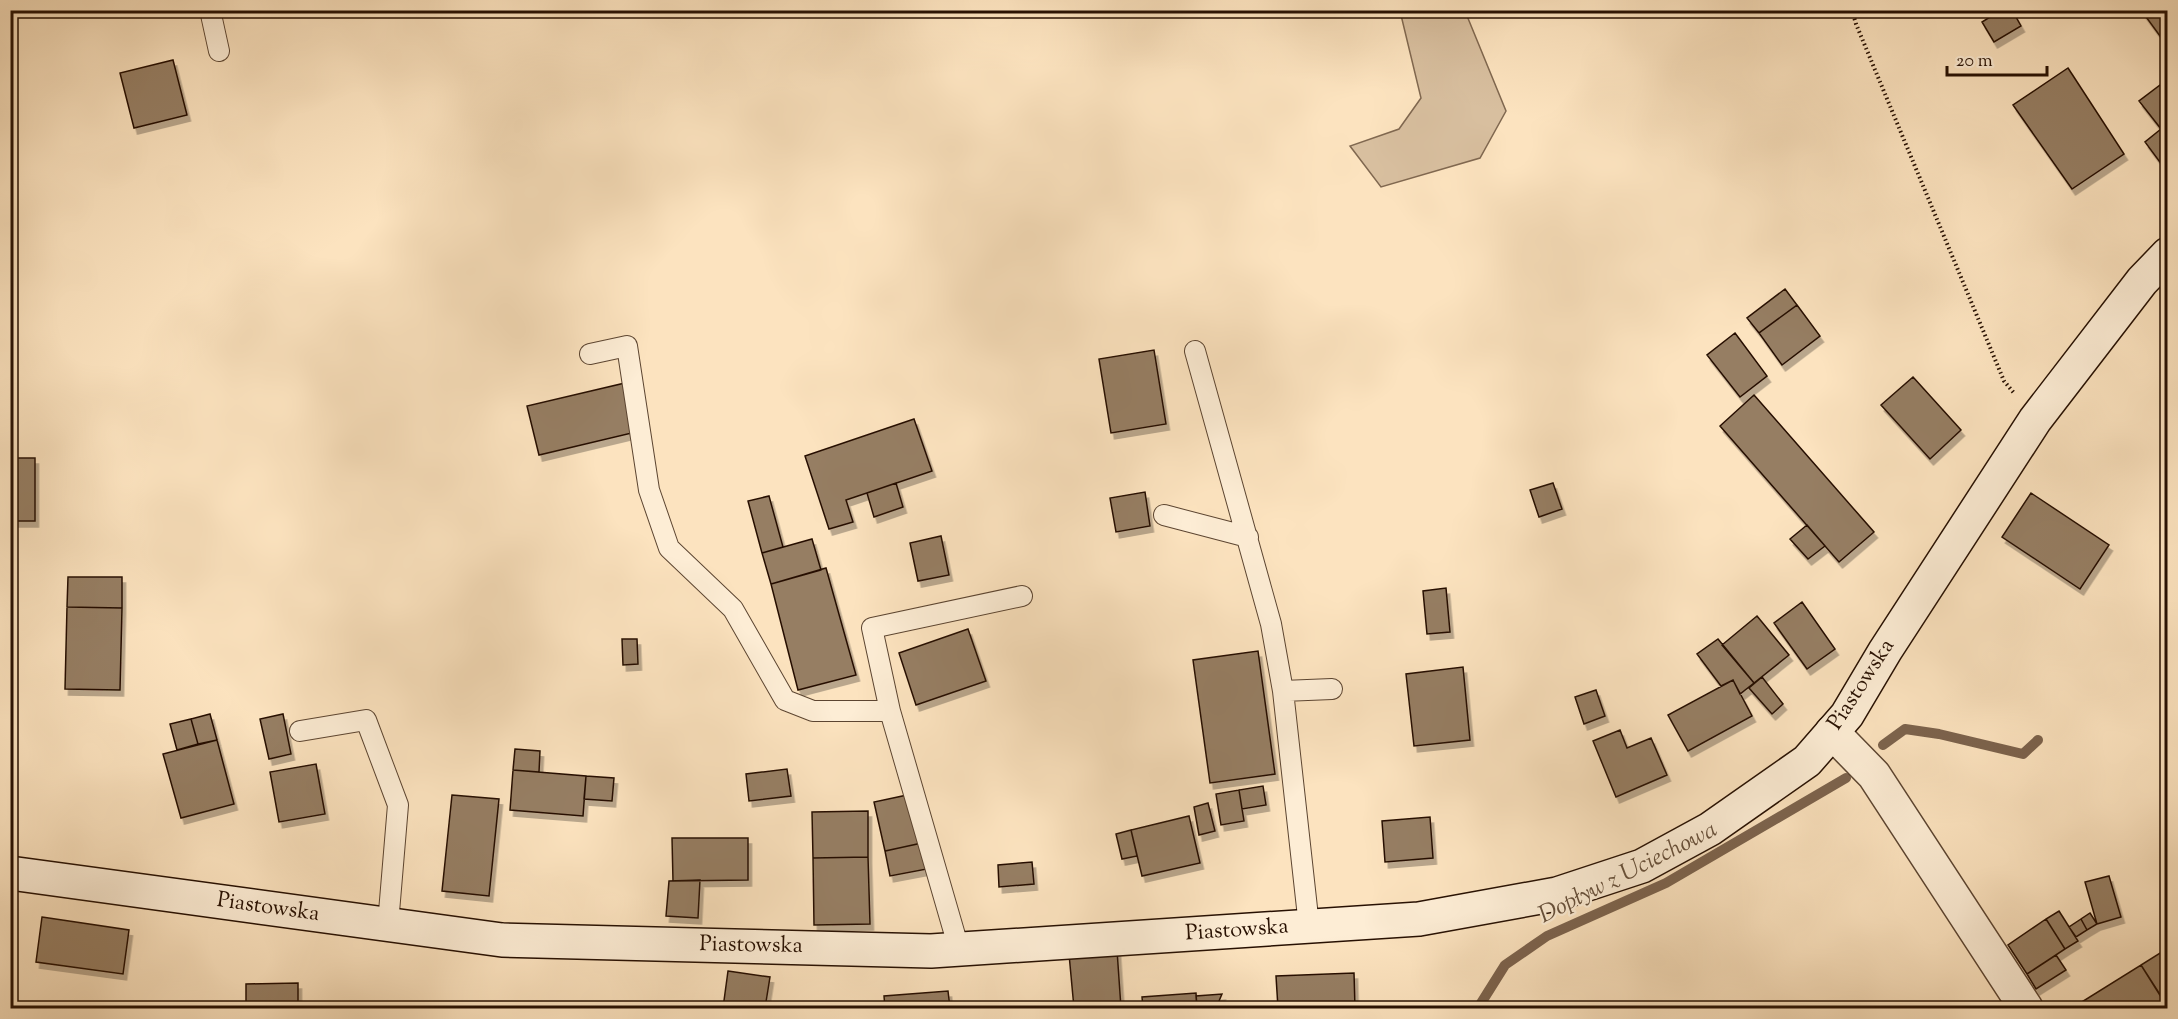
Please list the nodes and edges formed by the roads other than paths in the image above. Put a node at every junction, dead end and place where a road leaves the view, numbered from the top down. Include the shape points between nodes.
1 (210, 10) edge
2 (219, 51) dead end
3 (2168, 254) edge
4 (1196, 351) dead end
5 (590, 354) dead end
6 (1164, 515) dead end
7 (1248, 537) junction
8 (1022, 596) dead end
9 (1332, 689) dead end
10 (1283, 691) junction
11 (890, 711) junction
12 (300, 731) dead end
13 (1833, 732) junction
14 (10, 873) edge
15 (388, 924) junction
16 (1309, 926) junction
17 (959, 949) junction
18 (2026, 1008) edge

1 - 2 lane
3 - 13 street, Piastowska via 2142,281 2035,420
4 - 7 lane
5 - 11 lane via 627,346 649,490 669,548 733,609 786,700 813,711
6 - 7 lane
7 - 10 lane via 1271,624
8 - 11 lane via 872,628
9 - 10 lane
10 - 16 lane
11 - 17 lane
12 - 15 lane via 366,720 398,805
13 - 16 street, Piastowska via 1807,761 1710,829 1642,866 1557,894 1419,919
13 - 18 street via 1874,775
14 - 15 street, Piastowska
15 - 17 street, Piastowska via 502,940
16 - 17 street, Piastowska

